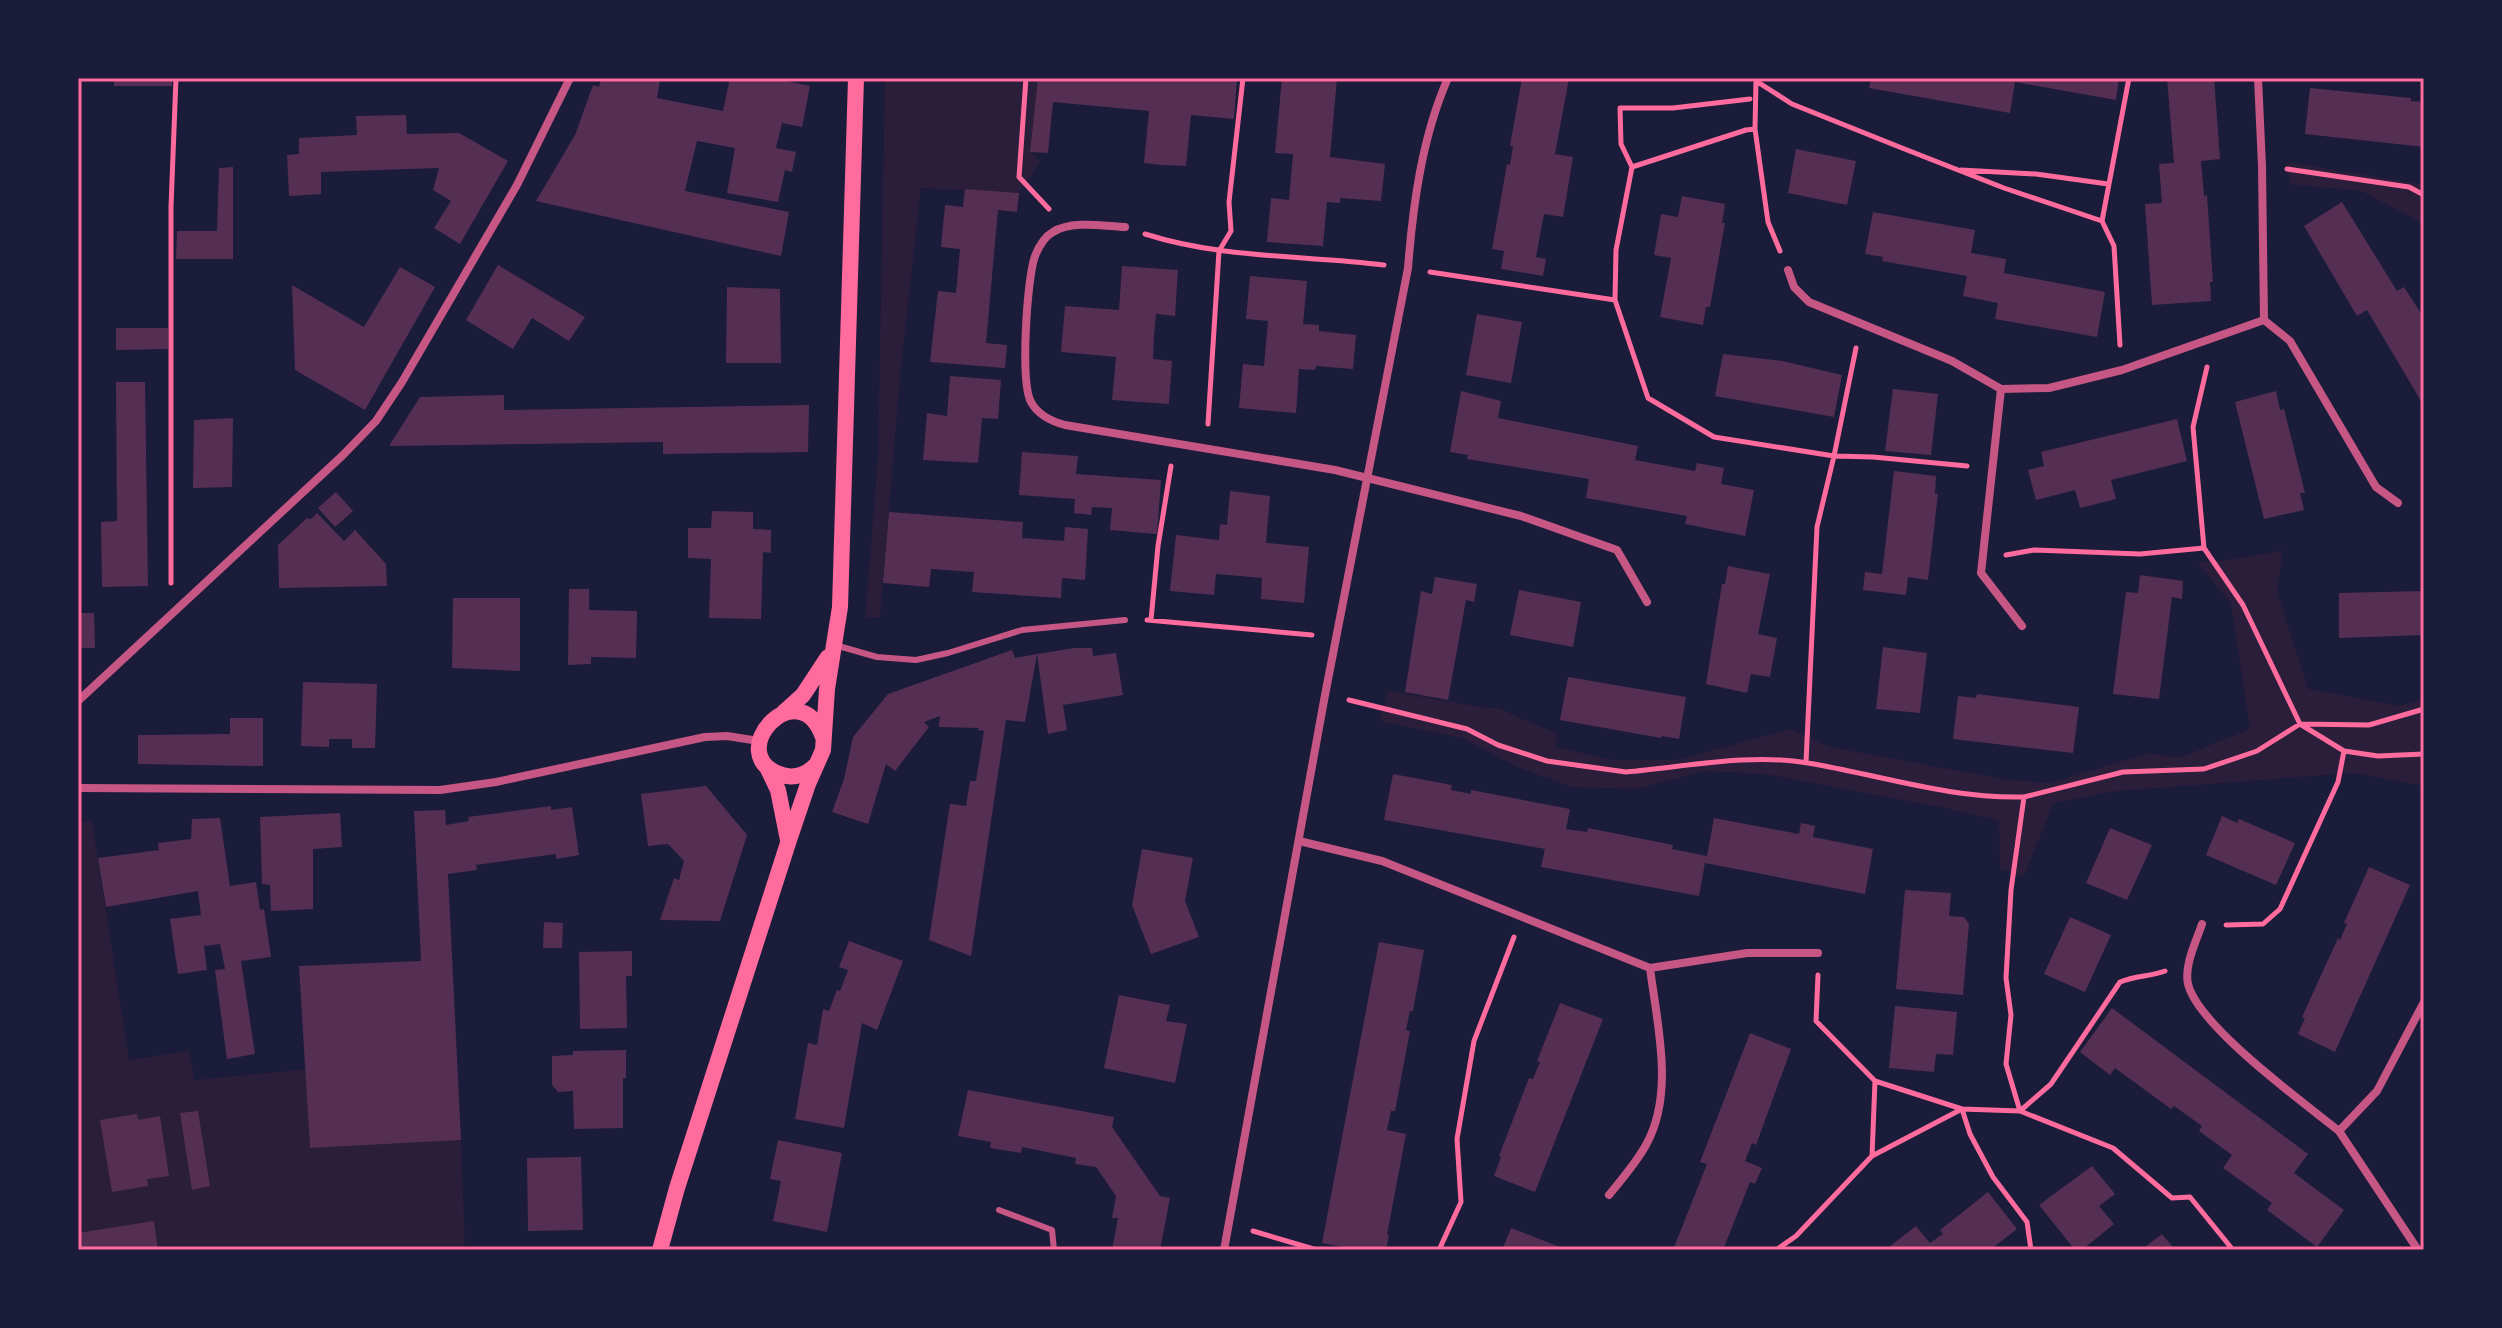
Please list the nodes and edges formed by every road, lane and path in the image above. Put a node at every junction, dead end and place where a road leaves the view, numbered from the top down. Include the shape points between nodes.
1 (176, 78) edge
2 (570, 78) edge
3 (856, 78) edge
4 (1026, 78) edge
5 (1243, 78) edge
6 (1448, 78) edge
7 (2129, 78) edge
8 (2258, 78) edge
9 (1756, 79) edge
10 (1750, 99) dead end
11 (1755, 129) junction
12 (2262, 166) junction
13 (1632, 167) junction
14 (1956, 170) junction
15 (2108, 184) junction
16 (2424, 195) edge
17 (2102, 221) junction
18 (1064, 226) junction
19 (1125, 227) joint
20 (1219, 251) junction
21 (1408, 268) junction
22 (1788, 270) joint
23 (1615, 300) junction
24 (2264, 320) junction
25 (1859, 324) junction
26 (2214, 339) junction
27 (2122, 370) junction
28 (2001, 389) junction
29 (1172, 443) junction
30 (1207, 449) junction
31 (1834, 456) junction
32 (1992, 471) junction
33 (1369, 478) junction
34 (2398, 503) dead end
35 (2204, 548) junction
36 (1983, 559) junction
37 (1647, 602) dead end
38 (177, 607) junction
39 (1125, 620) joint
40 (1151, 620) junction
41 (2022, 626) dead end
42 (1337, 638) junction
43 (834, 645) junction
44 (78, 701) edge
45 (1375, 706) dead end
46 (2424, 709) edge
47 (782, 714) junction
48 (2300, 724) junction
49 (759, 741) junction
50 (824, 741) junction
51 (2344, 751) junction
52 (2424, 754) edge
53 (764, 762) junction
54 (1806, 762) junction
55 (817, 763) junction
56 (78, 788) edge
57 (2024, 797) junction
58 (789, 840) junction
59 (1299, 841) junction
60 (1523, 915) junction
61 (2202, 924) joint
62 (1818, 953) joint
63 (2189, 964) junction
64 (1650, 968) junction
65 (2424, 1002) edge
66 (1875, 1081) junction
67 (1962, 1109) junction
68 (2020, 1111) junction
69 (2339, 1131) junction
70 (1872, 1156) junction
71 (1609, 1195) dead end
72 (999, 1210) dead end
73 (1229, 1224) junction
74 (660, 1250) edge
75 (1054, 1250) edge
76 (1224, 1250) edge
77 (1317, 1250) edge
78 (1439, 1250) edge
79 (1776, 1250) edge
80 (2031, 1250) edge
81 (2233, 1250) edge
82 (2418, 1250) edge

1 - 38 path via 171,581
2 - 38 street via 517,185 376,421
3 - 43 main road via 843,569
4 - 18 path via 1019,177
5 - 20 path via 1229,202 1231,231
6 - 21 street via 1430,126
7 - 15 path
8 - 12 street
9 - 11 path
9 - 14 path via 1792,104
10 - 13 path via 1620,108 1621,144
11 - 13 path
11 - 22 path via 1768,222
12 - 16 path via 2409,187
12 - 24 street
13 - 23 path via 1616,250
14 - 15 path
14 - 17 path
15 - 17 path
17 - 27 path via 2114,246
18 - 19 street
18 - 29 street via 1041,243 1031,273 1025,374 1030,400 1051,421
19 - 20 path via 1183,246
20 - 21 path
20 - 30 path
21 - 23 path
21 - 33 street
22 - 25 street via 1794,287 1809,302
23 - 31 path via 1648,398 1714,437
24 - 26 street
24 - 34 street via 2290,341 2376,487
25 - 28 street via 1952,361
25 - 31 path
26 - 27 street
26 - 35 path via 2193,427
27 - 28 street via 2049,388
28 - 32 street
29 - 30 street
29 - 40 path
30 - 33 street
31 - 32 path via 1951,463
31 - 54 path via 1817,527
32 - 36 street
33 - 37 street via 1521,516 1617,550
33 - 42 street
35 - 36 path via 2140,554 2034,550
35 - 48 path via 2243,605
36 - 41 street via 1981,573
38 - 44 street
39 - 40 path
39 - 43 lane via 1022,630 916,660 877,657
40 - 42 path
42 - 59 street
43 - 47 main road via 812,683
43 - 50 main road
45 - 54 path via 1467,729 1547,761 1608,771 1753,760
46 - 48 path via 2369,725
47 - 49 main road via 768,722
47 - 50 main road via 808,717
48 - 51 path
48 - 57 path via 2257,751 2204,769 2123,772
49 - 53 main road
49 - 56 street via 705,737 440,790
50 - 55 main road
51 - 52 path
51 - 61 path via 2338,782 2280,909 2263,924
53 - 55 main road via 793,776
53 - 58 main road via 778,790
54 - 57 path via 1994,798
55 - 58 main road
57 - 68 path via 2006,978 2011,1015 2006,1064
58 - 74 main road
59 - 60 street via 1382,861
59 - 73 street
60 - 64 street
60 - 78 path via 1474,1041 1457,1139 1461,1202
61 - 63 street
62 - 64 street via 1736,954
62 - 66 path via 1816,1021
63 - 68 path via 2120,982 2051,1084
63 - 69 street via 2188,983 2197,1005 2243,1053
64 - 71 street via 1660,1102 1647,1144
65 - 69 street via 2377,1091
66 - 67 path
66 - 70 path
67 - 68 path
67 - 70 path
67 - 80 path via 1993,1177 2027,1222
68 - 81 path via 2113,1148 2172,1198 2190,1197
69 - 82 street
70 - 79 path
72 - 75 lane via 1052,1230
73 - 76 street
73 - 77 path

